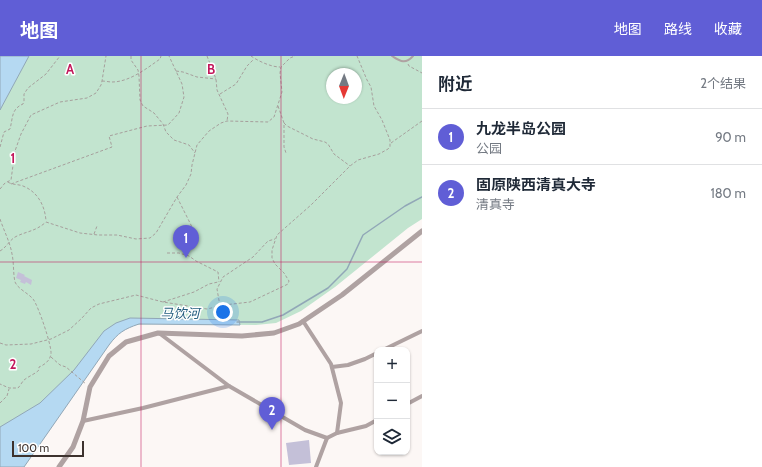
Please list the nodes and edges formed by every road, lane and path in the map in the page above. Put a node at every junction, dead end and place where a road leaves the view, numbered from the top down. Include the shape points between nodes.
1 (60, 56) edge
2 (106, 56) edge
3 (131, 56) edge
4 (161, 56) edge
5 (169, 56) edge
6 (207, 56) edge
7 (251, 56) edge
8 (295, 56) edge
9 (357, 56) edge
10 (392, 56) edge
11 (413, 56) edge
12 (254, 59) junction
13 (407, 61) junction
14 (281, 67) junction
15 (176, 71) junction
16 (139, 73) junction
17 (422, 73) edge
18 (216, 80) junction
19 (102, 81) junction
20 (219, 94) junction
21 (278, 105) junction
22 (227, 121) junction
23 (422, 121) edge
24 (284, 123) junction
25 (163, 124) junction
26 (390, 143) junction
27 (0, 147) edge
28 (195, 153) junction
29 (286, 153) dead end
30 (350, 166) junction
31 (8, 182) junction
32 (11, 184) junction
33 (0, 189) edge
34 (177, 197) junction
35 (0, 219) edge
36 (46, 222) junction
37 (97, 226) dead end
38 (422, 231) edge
39 (94, 235) junction
40 (276, 239) junction
41 (9, 243) junction
42 (0, 251) edge
43 (167, 253) dead end
44 (184, 255) junction
45 (220, 282) junction
46 (163, 302) junction
47 (220, 306) junction
48 (303, 321) junction
49 (422, 331) edge
50 (158, 333) junction
51 (48, 340) junction
52 (0, 342) edge
53 (389, 347) edge
54 (374, 354) edge
55 (50, 357) junction
56 (332, 367) junction
57 (84, 383) dead end
58 (0, 384) edge
59 (229, 386) junction
60 (9, 388) junction
61 (422, 396) edge
62 (410, 402) edge
63 (0, 403) edge
64 (83, 421) junction
65 (374, 422) edge
66 (337, 433) junction
67 (327, 438) junction
68 (59, 467) edge
69 (316, 467) edge

1 - 27 path via 46,74 24,94 23,104 13,112 10,129 4,132
2 - 19 path
3 - 16 path
4 - 16 path
5 - 15 path
6 - 18 path
7 - 12 path
8 - 14 path
9 - 26 path via 371,87 374,106
10 - 13 lane via 400,61
11 - 13 lane
12 - 14 path
12 - 20 path via 236,84
13 - 17 path via 408,66
14 - 21 path via 282,92
15 - 18 path
15 - 25 path via 184,97 179,113 168,124
16 - 19 path via 124,80
16 - 25 path via 140,100
18 - 20 path
19 - 31 path via 96,92 87,98 60,102 31,115 20,134 11,180
20 - 22 path via 228,114
21 - 22 path via 274,117 268,122
21 - 24 path
22 - 28 path via 209,131 197,145
23 - 26 path
24 - 29 path
24 - 30 path via 313,139 325,142 334,154
25 - 28 path via 166,132 174,140 189,146
25 - 32 path via 109,136 112,147
26 - 30 path via 388,149 358,160
28 - 34 path via 191,174
30 - 40 path via 277,235
31 - 32 path
31 - 33 path
32 - 36 path via 22,186 38,196
34 - 39 path via 150,238
34 - 44 path via 194,231
35 - 41 path
36 - 39 path
36 - 41 path via 32,231 15,237
37 - 39 path
38 - 48 street via 342,295
40 - 45 path via 268,241 253,257 223,277
40 - 47 path via 272,258 284,273 288,284 250,302
41 - 42 path
41 - 51 path via 16,284 34,299
43 - 44 path
44 - 45 path via 218,272
45 - 46 path
45 - 47 path via 217,289
46 - 47 path via 207,309
46 - 51 path via 136,295 99,304 91,308 69,330
48 - 50 street via 274,333 242,336
48 - 56 street
49 - 53 street
50 - 59 street
50 - 64 street via 126,342 109,356 90,387
51 - 52 path via 31,344 6,345
51 - 55 path
54 - 56 street via 348,365
55 - 57 path
55 - 60 path via 46,363 38,367 36,374 23,381 18,388
56 - 66 street via 341,403
58 - 60 path
59 - 64 street
59 - 67 street via 305,430
60 - 63 path via 7,396
61 - 62 street
64 - 68 street via 74,447
65 - 66 street
66 - 67 street
67 - 69 street

